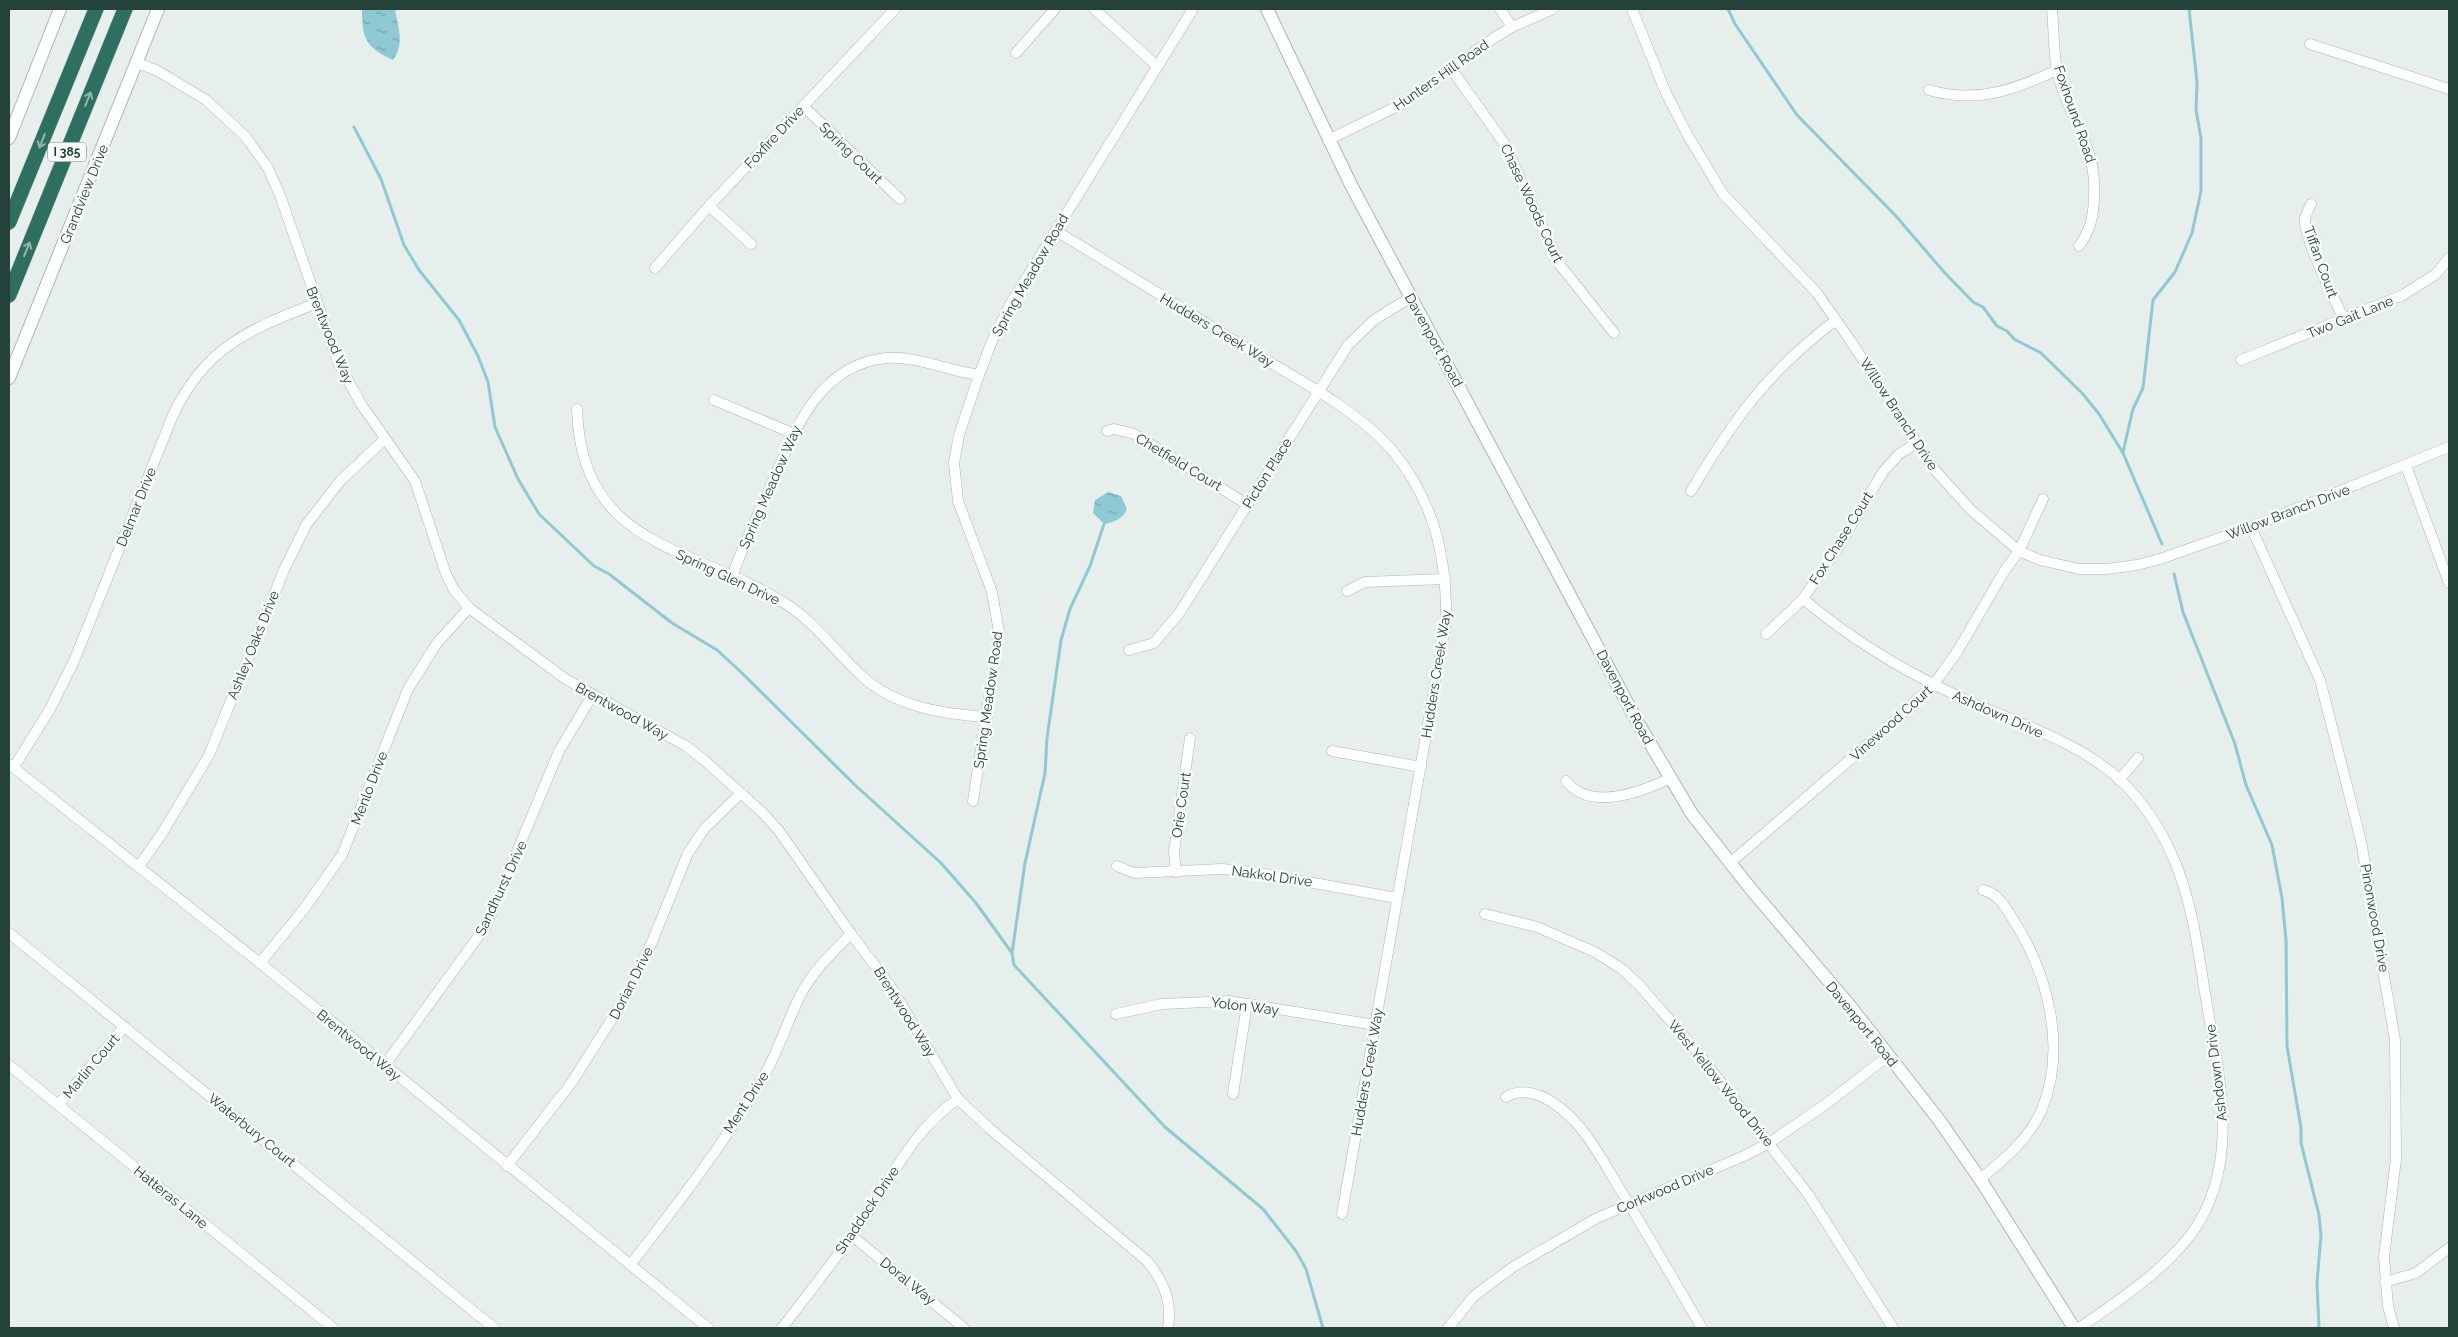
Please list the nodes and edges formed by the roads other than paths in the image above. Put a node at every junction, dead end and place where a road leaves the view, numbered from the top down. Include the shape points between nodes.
1 (60, 9) edge
2 (96, 9) edge
3 (125, 9) edge
4 (158, 9) edge
5 (896, 9) edge
6 (1055, 9) edge
7 (1094, 9) edge
8 (1193, 9) edge
9 (1267, 9) edge
10 (1500, 9) edge
11 (1552, 9) edge
12 (1632, 9) edge
13 (2052, 9) edge
14 (1512, 27) junction
15 (2310, 44) dead end
16 (1016, 53) dead end
17 (137, 63) junction
18 (1157, 66) junction
19 (1452, 70) junction
20 (2057, 70) junction
21 (2449, 89) edge
22 (1929, 90) dead end
23 (802, 106) junction
24 (9, 138) edge
25 (1328, 140) junction
26 (900, 199) dead end
27 (2311, 204) dead end
28 (709, 206) junction
29 (9, 222) edge
30 (1056, 231) junction
31 (751, 244) dead end
32 (2079, 246) dead end
33 (2449, 258) edge
34 (655, 268) dead end
35 (9, 294) edge
36 (1411, 297) junction
37 (316, 303) junction
38 (2344, 319) junction
39 (1836, 320) junction
40 (1614, 333) dead end
41 (2241, 360) dead end
42 (979, 375) junction
43 (9, 378) edge
44 (1317, 392) junction
45 (714, 400) dead end
46 (577, 409) dead end
47 (1107, 431) dead end
48 (792, 433) junction
49 (385, 439) junction
50 (1915, 444) junction
51 (2449, 447) edge
52 (2406, 466) junction
53 (1692, 491) dead end
54 (2043, 499) dead end
55 (1248, 504) junction
56 (2250, 527) junction
57 (2019, 551) junction
58 (732, 577) junction
59 (1445, 579) junction
60 (2449, 583) edge
61 (1347, 591) dead end
62 (1803, 599) junction
63 (469, 608) junction
64 (1766, 634) dead end
65 (1129, 650) dead end
66 (1934, 684) junction
67 (592, 696) junction
68 (987, 717) junction
69 (1190, 738) dead end
70 (1332, 751) dead end
71 (2138, 758) dead end
72 (11, 765) edge
73 (1420, 767) junction
74 (1669, 779) junction
75 (2119, 780) junction
76 (1566, 781) dead end
77 (741, 793) junction
78 (974, 801) dead end
79 (1730, 863) junction
80 (139, 866) junction
81 (1117, 866) dead end
82 (1176, 872) junction
83 (1983, 890) dead end
84 (1398, 898) junction
85 (1485, 914) dead end
86 (9, 933) edge
87 (851, 934) junction
88 (260, 963) junction
89 (1247, 1004) junction
90 (1116, 1014) dead end
91 (1375, 1025) junction
92 (124, 1027) junction
93 (1888, 1056) junction
94 (9, 1065) edge
95 (384, 1066) junction
96 (1233, 1094) dead end
97 (1506, 1097) dead end
98 (958, 1099) junction
99 (58, 1105) junction
100 (1770, 1143) junction
101 (507, 1166) junction
102 (1980, 1179) junction
103 (1629, 1204) junction
104 (1342, 1214) dead end
105 (851, 1235) junction
106 (2449, 1248) edge
107 (630, 1265) junction
108 (2385, 1282) junction
109 (333, 1328) edge
110 (494, 1328) edge
111 (708, 1328) edge
112 (782, 1328) edge
113 (964, 1328) edge
114 (1168, 1328) edge
115 (1448, 1328) edge
116 (1702, 1328) edge
117 (1893, 1328) edge
118 (2074, 1328) edge
119 (2079, 1328) edge
120 (2394, 1328) edge

1 - 24 street
2 -> 29 highway, I 385
35 -> 3 highway, I 385
4 - 17 street, Grandview Drive
5 - 23 street, Foxfire Drive
6 - 16 street
7 - 18 street
8 - 18 street, Spring Meadow Road
9 - 25 street, Davenport Road
10 - 14 street
11 - 14 street, Hunters Hill Road
12 - 39 street, Willow Branch Drive via 1666,93 1712,176 1736,209 1804,279
13 - 20 street, Foxhound Road
14 - 19 street, Hunters Hill Road
15 - 21 street
17 - 37 street, Brentwood Way via 156,70 206,100 256,149 281,198
17 - 43 street, Grandview Drive
18 - 30 street, Spring Meadow Road
19 - 25 street, Hunters Hill Road via 1402,104
19 - 40 street, Chase Woods Court via 1504,143 1560,265
20 - 22 street via 1983,96 1960,96
20 - 32 street, Foxhound Road via 2090,150 2095,173 2090,228
23 - 26 street, Spring Court
23 - 28 street, Foxfire Drive
25 - 36 street, Davenport Road
27 - 38 street, Tiffan Court via 2305,218 2307,232
28 - 31 street
28 - 34 street, Foxfire Drive
30 - 42 street, Spring Meadow Road via 1010,304
30 - 44 street, Hudders Creek Way
33 - 38 street, Two Gait Lane via 2436,274 2413,290
36 - 44 street, Picton Place via 1357,334
36 - 74 street, Davenport Road
37 - 49 street, Brentwood Way via 348,384
37 - 72 street, Delmar Drive via 236,340 207,362 188,385 74,660 50,709
38 - 41 street, Two Gait Lane
39 - 50 street, Willow Branch Drive
39 - 53 street via 1793,354 1752,398 1723,437
42 - 48 street, Spring Meadow Way via 907,359 885,358 868,363 841,376 824,389
42 - 68 street, Spring Meadow Road via 959,434 954,472 958,501 992,592 998,620 999,644
44 - 55 street, Picton Place
44 - 59 street, Hudders Creek Way via 1375,433 1406,470 1423,498 1438,534
45 - 48 street
46 - 58 street, Spring Glen Drive via 578,437 585,462 613,508 644,536
47 - 55 street, Chetfield Court via 1114,428 1134,434
48 - 58 street, Spring Meadow Way
49 - 63 street, Brentwood Way via 415,481 446,574
49 - 80 street, Ashley Oaks Drive via 341,480 306,525 284,570 209,755 162,835
50 - 57 street, Willow Branch Drive via 1971,510
50 - 62 street, Fox Chase Court via 1899,454 1883,472
51 - 52 street, Willow Branch Drive
52 - 56 street, Willow Branch Drive
52 - 60 street
54 - 57 street, Vinewood Court
55 - 65 street, Picton Place via 1196,590 1164,634 1149,646
56 - 57 street, Willow Branch Drive via 2160,559 2108,569 2069,568
56 - 108 street, Pinonwood Drive via 2320,680 2363,851 2395,1040 2396,1151 2385,1242
57 - 66 street, Vinewood Court
58 - 68 street, Spring Glen Drive via 794,610 862,677 888,695 927,709
59 - 61 street via 1365,582
59 - 73 street, Hudders Creek Way via 1446,621
62 - 64 street, Fox Chase Court
62 - 66 street, Ashdown Drive via 1856,641
63 - 67 street, Brentwood Way
63 - 88 street, Menlo Drive via 437,643 408,689 342,855
66 - 75 street, Ashdown Drive via 2059,741 2091,758
66 - 79 street, Vinewood Court
67 - 77 street, Brentwood Way via 686,746
67 - 95 street, Sandhurst Drive via 559,751 486,926
68 - 78 street, Spring Meadow Road
69 - 82 street, Orie Court via 1174,852
70 - 73 street
71 - 75 street
72 - 80 street, Brentwood Way
73 - 84 street, Hudders Creek Way
74 - 76 street via 1637,792 1603,797 1584,795
74 - 79 street, Davenport Road
75 - 119 street, Ashdown Drive via 2148,811 2175,862 2186,894 2219,1079 2222,1144 2219,1172 2212,1193 2188,1240 2170,1259
77 - 87 street, Brentwood Way via 779,831
77 - 101 street, Dorian Drive via 705,828 688,852 627,995 572,1082
79 - 93 street, Davenport Road
80 - 88 street, Brentwood Way
81 - 82 street, Nakkol Drive via 1134,873
82 - 84 street, Nakkol Drive via 1222,869 1254,872
83 - 102 street via 1993,893 2006,908 2032,952 2048,1003 2052,1050 2048,1090 2034,1125 2012,1152
84 - 91 street, Hudders Creek Way
85 - 100 street, West Yellow Wood Drive via 1563,937 1622,969 1662,1010
86 - 92 street, Waterbury Court
87 - 98 street, Brentwood Way via 891,987
87 - 107 street, Ment Drive via 805,986 764,1076 700,1173
88 - 95 street, Brentwood Way
89 - 90 street, Yolon Way via 1206,1001 1162,1004
89 - 91 street, Yolon Way
89 - 96 street
91 - 104 street, Hudders Creek Way
92 - 99 street, Marlin Court
92 - 110 street, Waterbury Court
93 - 100 street, Corkwood Drive
93 - 102 street, Davenport Road via 1939,1120
94 - 99 street, Hatteras Lane
95 - 101 street, Brentwood Way
97 - 103 street via 1521,1091 1531,1092 1569,1116 1589,1138
98 - 105 street, Shaddock Drive via 920,1133
98 - 114 street, Brentwood Way via 1147,1261 1165,1289 1169,1302
99 - 109 street, Hatteras Lane
100 - 103 street, Corkwood Drive
100 - 117 street, West Yellow Wood Drive via 1843,1247
101 - 107 street, Brentwood Way
102 - 118 street, Davenport Road
103 - 115 street, Corkwood Drive via 1598,1218 1494,1280 1464,1307
103 - 116 street
105 - 112 street, Shaddock Drive
105 - 113 street, Doral Way
106 - 108 street via 2416,1273
107 - 111 street, Brentwood Way
108 - 120 street, Pinonwood Drive

